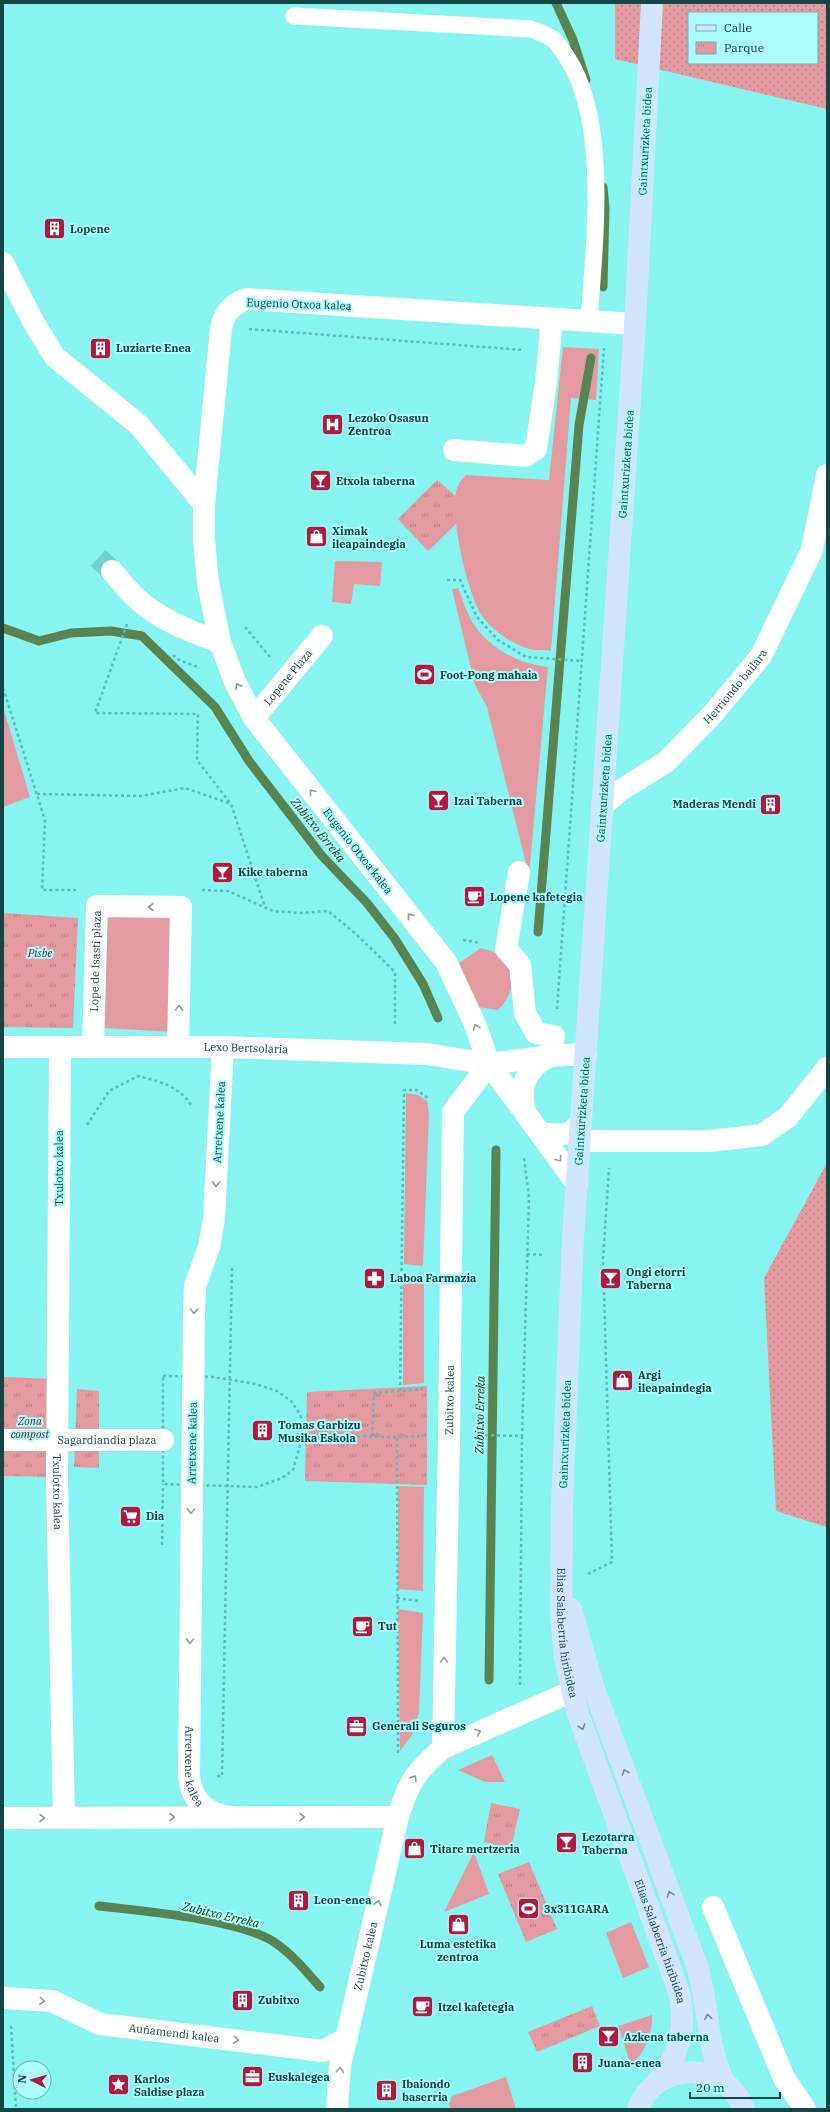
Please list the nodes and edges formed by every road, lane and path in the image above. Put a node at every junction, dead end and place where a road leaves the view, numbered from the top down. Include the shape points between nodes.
1 (652, 3) edge
2 (294, 16) dead end
3 (3, 263) edge
4 (589, 321) junction
5 (635, 324) junction
6 (244, 329) dead end
7 (551, 329) junction
8 (604, 344) dead end
9 (454, 450) dead end
10 (827, 475) edge
11 (204, 504) junction
12 (822, 529) edge
13 (112, 572) tunnel mouth
14 (447, 580) dead end
15 (128, 622) dead end
16 (241, 623) dead end
17 (322, 636) dead end
18 (220, 642) junction
19 (172, 654) dead end
20 (581, 660) junction
21 (206, 671) dead end
22 (287, 677) junction
23 (3, 688) edge
24 (254, 718) junction
25 (36, 794) junction
26 (231, 804) junction
27 (603, 805) junction
28 (519, 872) dead end
29 (80, 890) dead end
30 (181, 907) junction
31 (265, 908) junction
32 (395, 1030) dead end
33 (552, 1046) junction
34 (3, 1047) edge
35 (60, 1047) junction
36 (93, 1047) junction
37 (178, 1047) junction
38 (223, 1047) junction
39 (586, 1054) junction
40 (489, 1064) junction
41 (827, 1068) edge
42 (431, 1101) dead end
43 (193, 1109) dead end
44 (526, 1114) junction
45 (581, 1119) junction
46 (86, 1130) dead end
47 (541, 1134) junction
48 (580, 1141) junction
49 (577, 1184) junction
50 (603, 1259) dead end
51 (235, 1382) dead end
52 (427, 1389) dead end
53 (400, 1391) junction
54 (303, 1435) junction
55 (427, 1435) dead end
56 (478, 1435) dead end
57 (372, 1436) junction
58 (513, 1436) dead end
59 (522, 1436) dead end
60 (397, 1437) junction
61 (3, 1440) edge
62 (58, 1440) junction
63 (163, 1440) dead end
64 (233, 1485) dead end
65 (561, 1572) junction
66 (585, 1576) dead end
67 (396, 1598) junction
68 (425, 1602) dead end
69 (583, 1652) junction
70 (513, 1689) dead end
71 (571, 1690) junction
72 (443, 1748) junction
73 (398, 1761) dead end
74 (64, 1817) junction
75 (398, 1817) junction
76 (3, 1818) edge
77 (232, 1818) junction
78 (713, 1907) dead end
79 (7, 1998) edge
80 (347, 2038) junction
81 (724, 2082) junction
82 (656, 2083) junction
83 (637, 2107) edge
84 (16, 2109) edge
85 (337, 2109) edge
86 (744, 2109) edge
87 (805, 2109) edge

1 - 5 main road, Gaintxurizketa bidea
2 - 4 lane via 531,29 554,40 571,64 586,101 592,137 596,190
3 - 11 street via 55,357 139,425
4 - 5 street, Eugenio Otxoa kalea
4 - 7 street, Eugenio Otxoa kalea
5 - 27 main road, Gaintxurizketa bidea
6 - 7 path via 533,350 538,348
7 - 9 street via 536,449 525,456
7 - 11 street, Eugenio Otxoa kalea via 246,299 237,303 223,318
8 - 20 path
10 - 12 street, Herriondo bailara
11 - 18 street, Eugenio Otxoa kalea via 208,583
12 - 27 street, Herriondo bailara via 761,656 712,716 666,762 621,790
13 - 18 street via 136,598 167,621
14 - 20 path via 460,580 477,617 498,640 526,657
15 - 26 path via 95,713 198,714 197,760
16 - 22 path
17 - 22 street, Lopene Plaza
24 -> 18 street, Eugenio Otxoa kalea
19 - 21 path
20 - 33 path via 557,1008
22 - 24 street, Lopene Plaza
23 - 25 path
40 -> 24 street, Eugenio Otxoa kalea via 475,1024 446,962
25 - 26 path via 141,796 185,788
25 - 29 path via 45,820 42,890
26 - 31 path
27 - 39 main road, Gaintxurizketa bidea
28 - 33 street via 506,949 520,965 525,1013 536,1033
30 - 31 path via 181,890 228,891
30 -> 36 street, Lope de Isasti plaza via 97,906
37 -> 30 street
31 - 32 path via 301,913 328,912 356,934 395,972
33 - 39 street
33 - 40 street, Lexo Bertsolaria
33 - 44 street via 524,1080 522,1103
34 - 35 street, Lexo Bertsolaria
35 - 36 street, Lexo Bertsolaria
35 - 62 street, Txulotxo kalea
36 - 37 street, Lexo Bertsolaria
37 - 38 street, Lexo Bertsolaria
38 - 40 street, Lexo Bertsolaria via 427,1054
38 -> 77 street, Arretxene kalea via 214,1219 209,1248 195,1286 188,1775 199,1803 208,1811
39 - 45 main road, Gaintxurizketa bidea
40 - 44 street, Eugenio Otxoa kalea
72 -> 40 street, Zubitxo kalea via 453,1112
41 - 48 street via 788,1117 762,1135 709,1141
42 - 53 path via 417,1090 404,1090
43 - 46 path via 186,1096 159,1082 138,1076 109,1091 87,1123
44 - 47 street
45 - 47 street via 570,1134
45 - 48 main road, Gaintxurizketa bidea
47 -> 49 street
48 - 49 main road, Gaintxurizketa bidea
49 - 65 main road, Gaintxurizketa bidea
50 - 66 path via 612,1562
51 - 54 path via 256,1384 277,1391 291,1401 301,1417
52 - 53 path
53 - 57 path via 374,1393
54 - 57 path
54 - 64 path via 293,1470 282,1478 257,1487
55 - 60 path
56 - 58 path
57 - 60 path
59 - 70 path via 520,1686
60 - 67 path
61 - 62 street, Sagardiandia plaza
62 - 63 street, Sagardiandia plaza
62 - 74 street, Txulotxo kalea
65 - 69 main road, Elias Salaberria hiribidea
65 - 71 main road, Elias Salaberria hiribidea via 561,1615
67 - 68 path
67 - 73 path
69 - 71 street via 581,1671
81 -> 69 main road, Elias Salaberria hiribidea via 712,2050 706,2000 697,1966 594,1689
72 -> 71 street, Zubitxo kalea
71 -> 82 main road, Elias Salaberria hiribidea via 680,1995 683,2012 678,2050 669,2068
75 -> 72 street, Zubitxo kalea via 413,1778 425,1763
76 -> 74 street, Arretxene kalea
74 -> 77 street, Arretxene kalea
77 -> 75 street, Arretxene kalea
80 -> 75 street, Zubitxo kalea
78 - 87 street via 784,2078
79 -> 80 street, Auñamendi kalea via 52,2002 100,2024 323,2051
79 - 84 path
85 -> 80 street, Zubitxo kalea via 340,2065
81 - 82 main road via 711,2075 690,2072 668,2076
81 - 86 main road via 734,2092
82 - 83 main road, Elias Salaberria hiribidea

